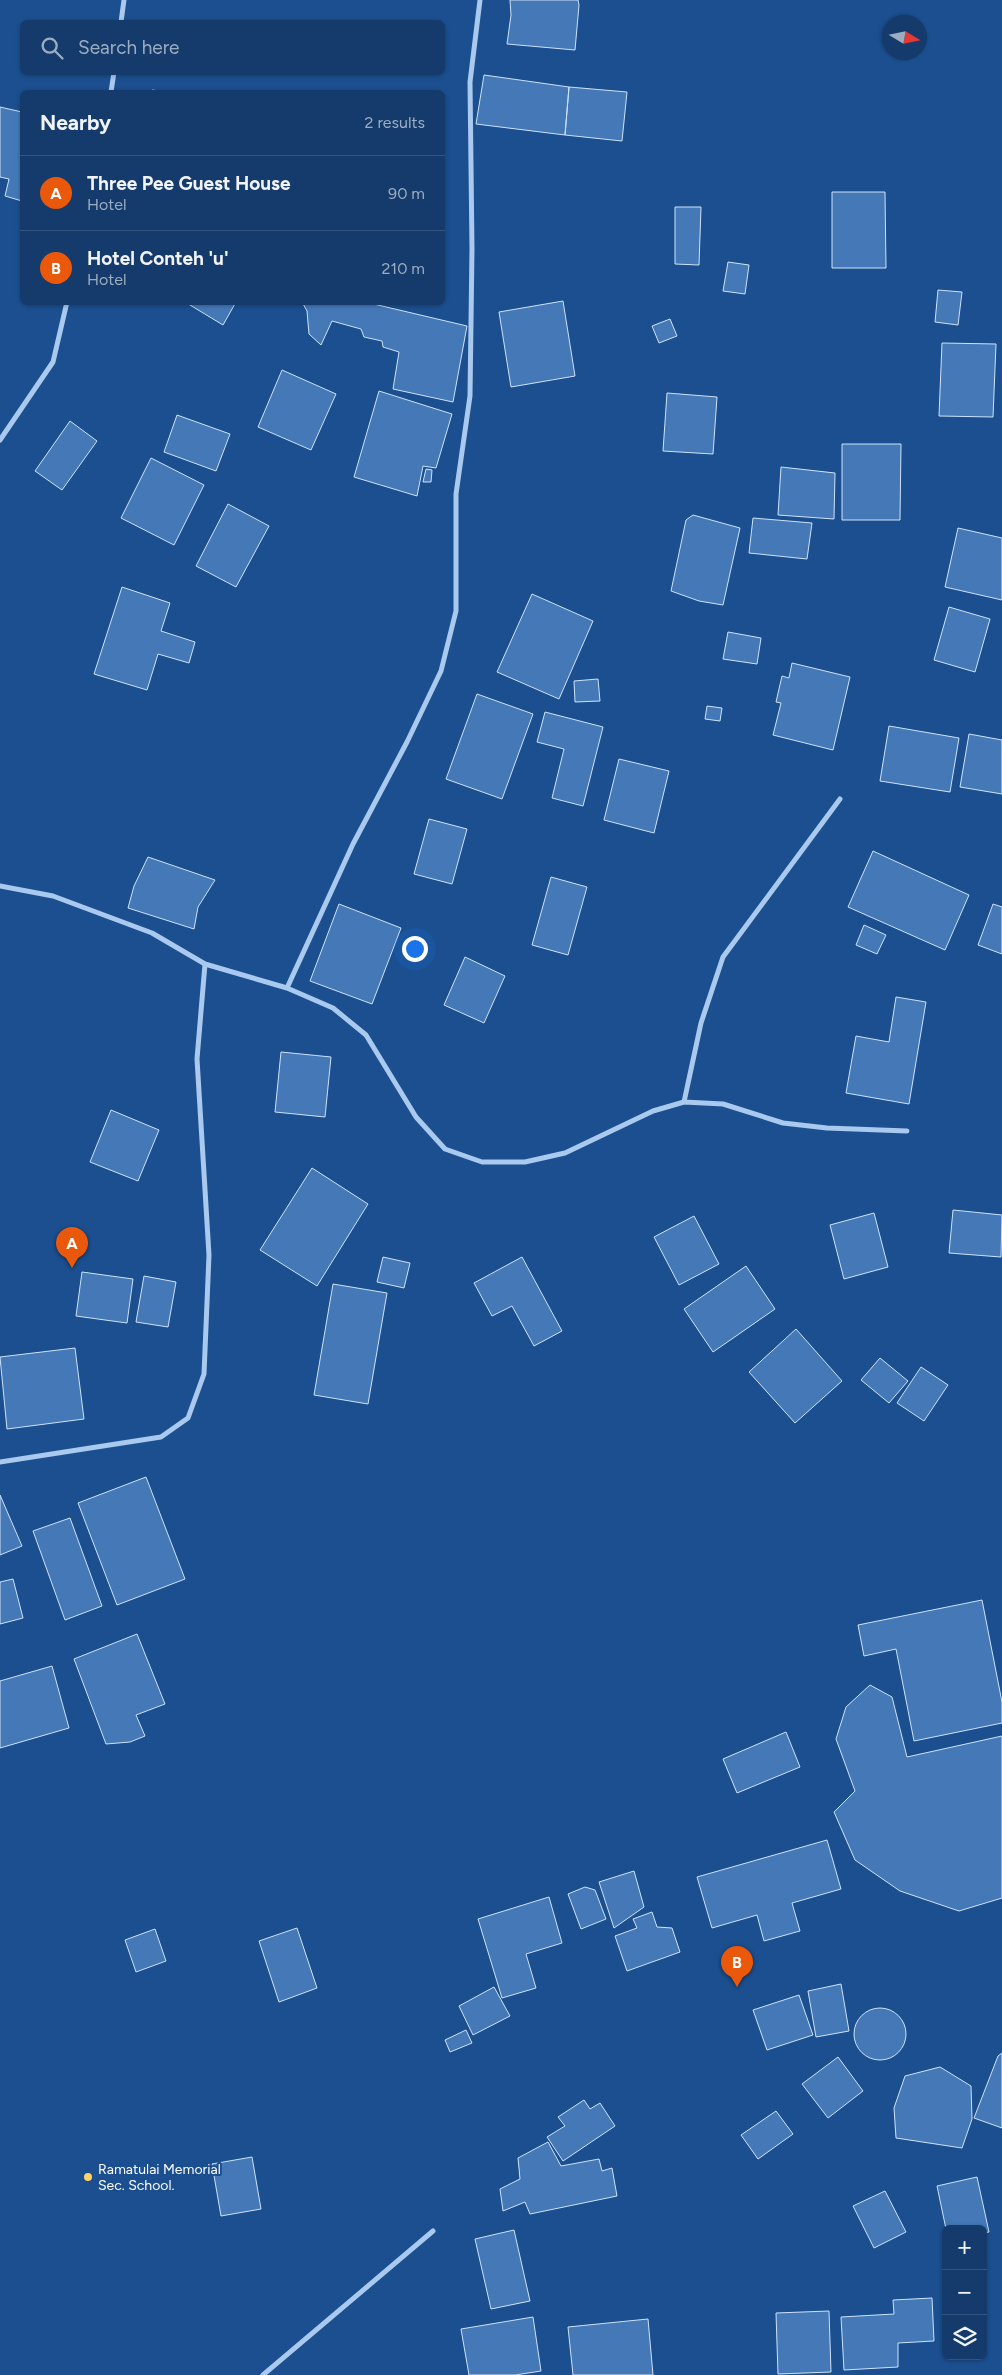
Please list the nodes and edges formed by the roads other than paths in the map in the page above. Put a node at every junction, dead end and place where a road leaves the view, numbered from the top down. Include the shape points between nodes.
1 (124, 0) edge
2 (480, 0) edge
3 (121, 20) edge
4 (114, 75) edge
5 (111, 90) edge
6 (66, 305) edge
7 (0, 440) edge
8 (840, 799) dead end
9 (0, 886) edge
10 (205, 964) junction
11 (287, 988) junction
12 (684, 1102) junction
13 (907, 1131) dead end
14 (0, 1462) edge
15 (433, 2231) dead end
16 (263, 2375) edge

1 - 3 street
2 - 11 street via 470,82 470,396 456,494 456,611 441,671 353,844
4 - 5 street
6 - 7 street via 52,362
8 - 12 street via 723,957 700,1023
9 - 10 street via 53,896 152,933
10 - 11 street
10 - 14 street via 197,1059 209,1255 204,1374 188,1418 161,1437
11 - 12 street via 333,1008 366,1035 416,1117 445,1149 482,1162 525,1162 565,1154 653,1111
12 - 13 street via 723,1104 783,1123
15 - 16 street

